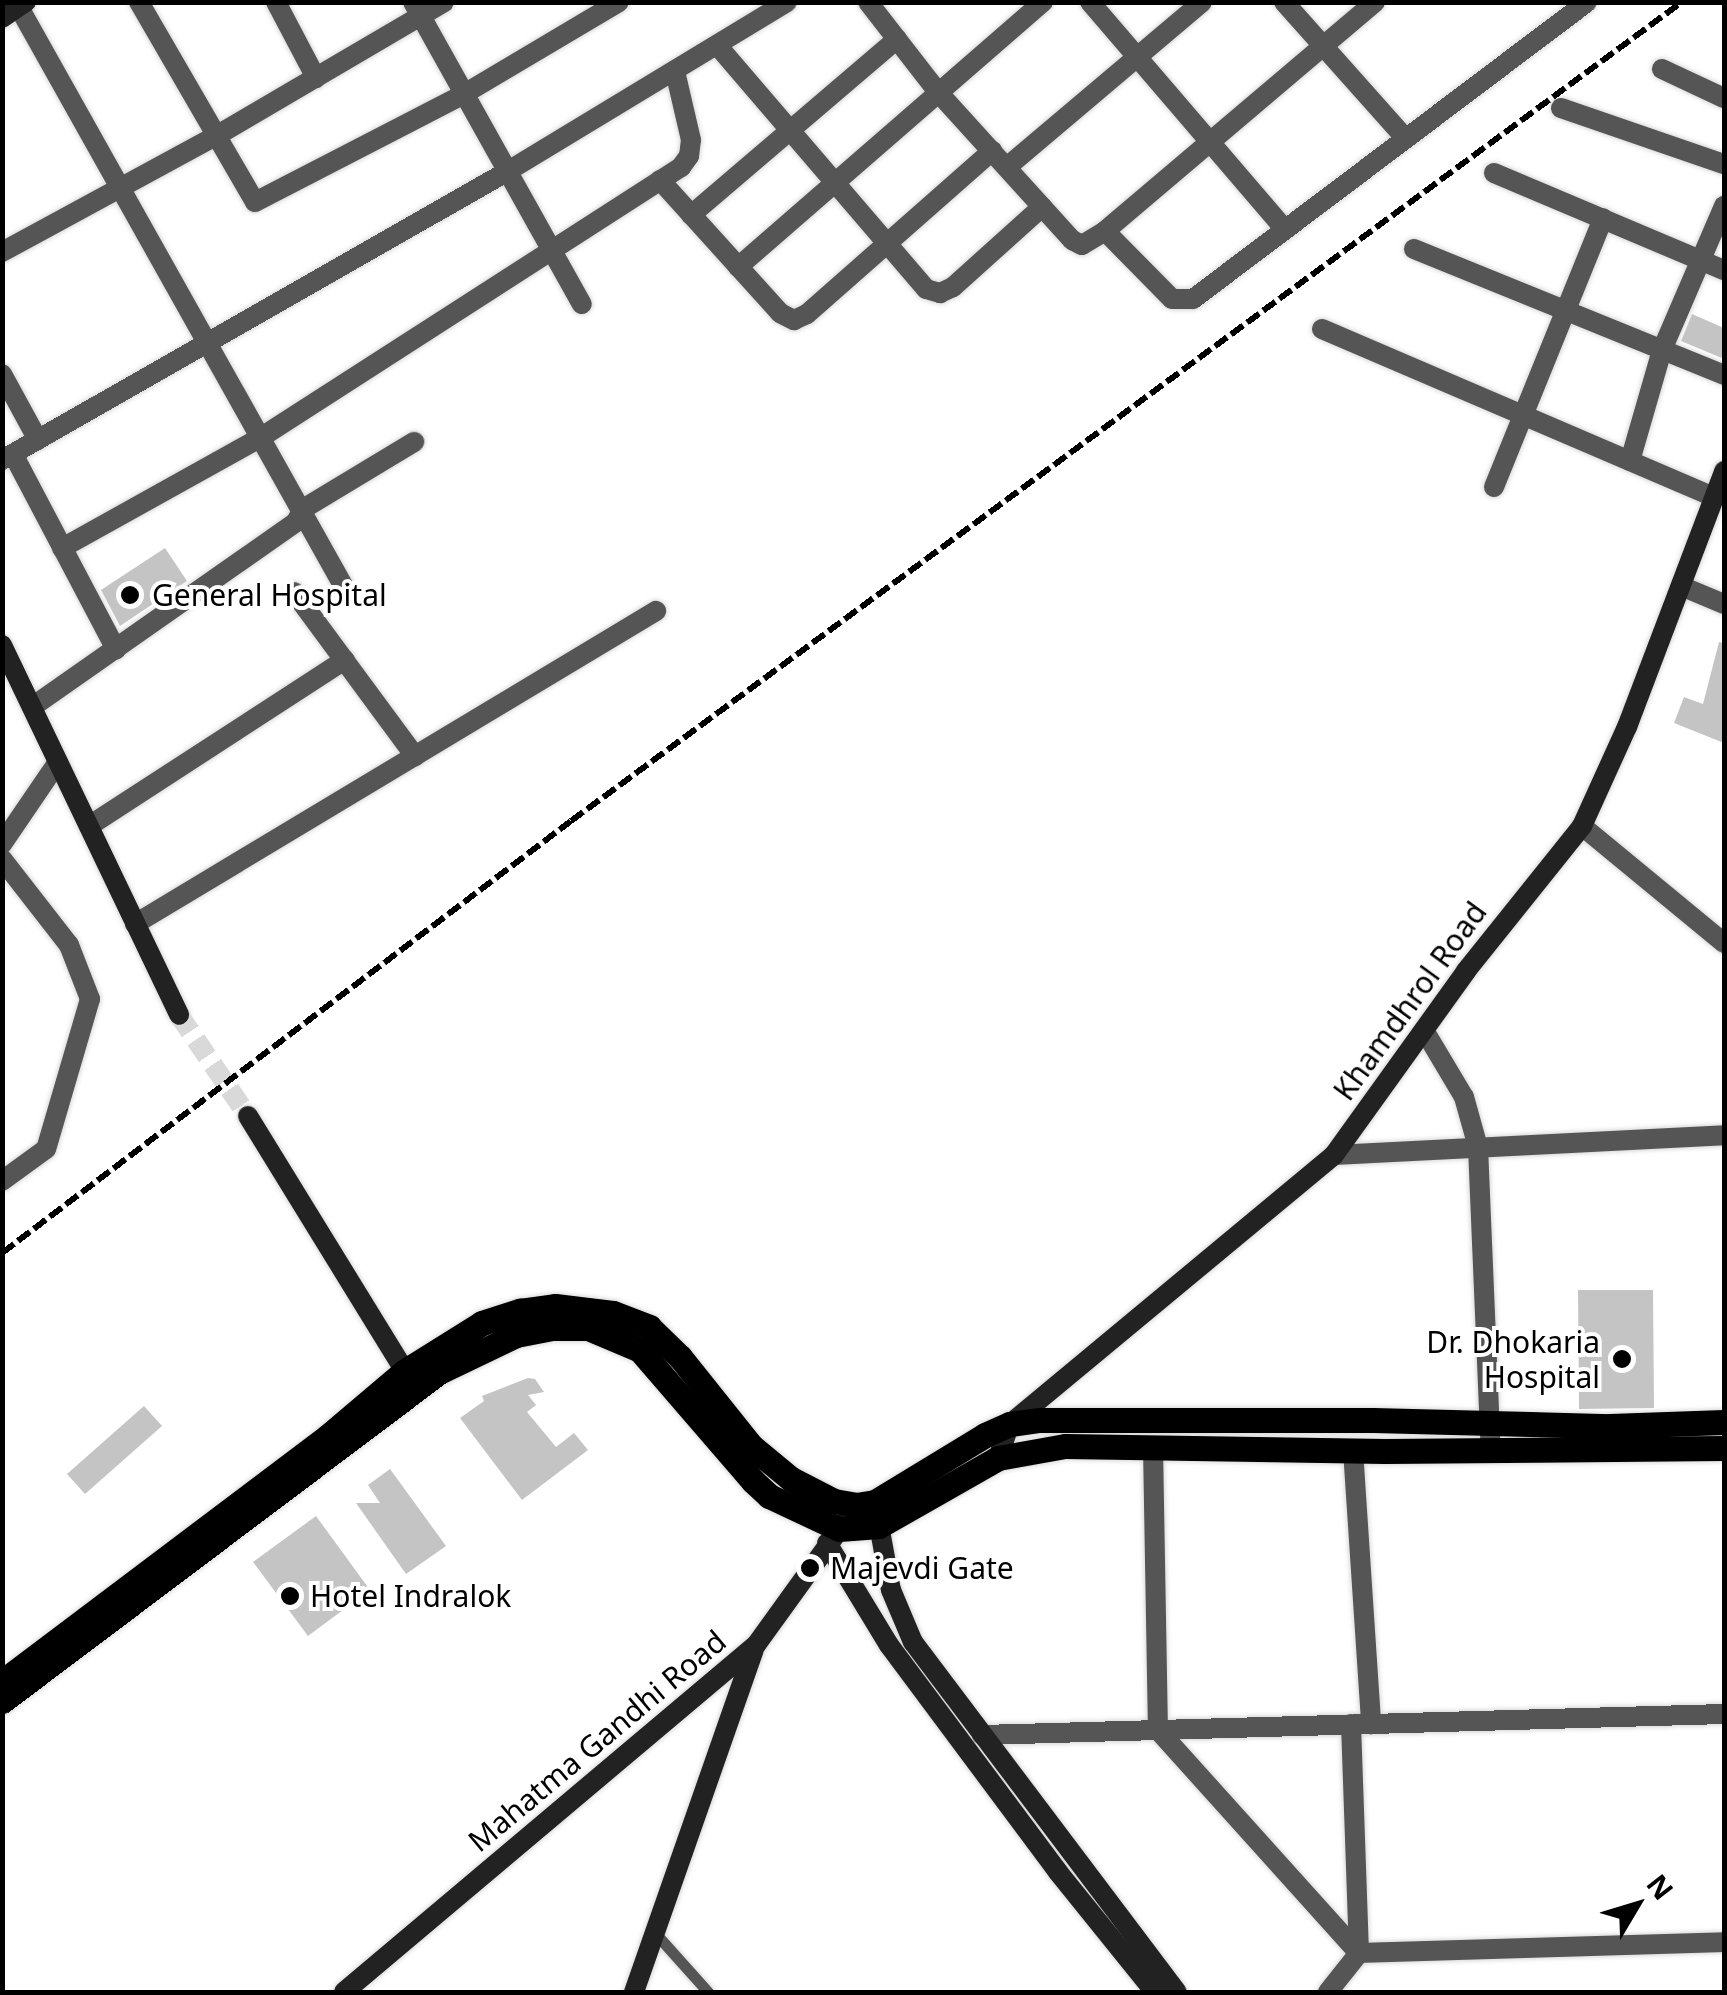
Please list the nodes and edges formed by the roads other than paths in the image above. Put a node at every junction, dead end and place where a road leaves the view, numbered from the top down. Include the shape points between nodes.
1 (139, 2) edge
2 (276, 2) edge
3 (444, 2) edge
4 (619, 2) edge
5 (788, 2) edge
6 (868, 2) edge
7 (1043, 2) edge
8 (1090, 2) edge
9 (1202, 2) edge
10 (1284, 2) edge
11 (1375, 2) edge
12 (1586, 2) edge
13 (16, 8) edge
14 (417, 9) edge
15 (897, 39) junction
16 (717, 45) junction
17 (1322, 45) junction
18 (1137, 57) junction
19 (1662, 69) dead end
20 (674, 71) junction
21 (316, 78) junction
22 (938, 90) junction
23 (464, 94) junction
24 (1724, 98) edge
25 (1562, 108) dead end
26 (790, 130) junction
27 (216, 136) junction
28 (1405, 138) junction
29 (1210, 142) junction
30 (992, 151) junction
31 (1724, 164) edge
32 (1006, 167) junction
33 (508, 172) junction
34 (1494, 173) dead end
35 (660, 180) junction
36 (834, 182) junction
37 (118, 189) junction
38 (1724, 206) edge
39 (1042, 207) junction
40 (691, 215) junction
41 (1603, 218) junction
42 (1284, 228) junction
43 (1105, 232) junction
44 (887, 243) junction
45 (552, 249) junction
46 (1414, 249) dead end
47 (2, 252) edge
48 (1703, 260) junction
49 (738, 266) junction
50 (1724, 270) edge
51 (582, 304) dead end
52 (1567, 311) junction
53 (1322, 328) dead end
54 (204, 345) junction
55 (1662, 350) junction
56 (2, 374) edge
57 (1724, 375) edge
58 (1524, 415) junction
59 (260, 438) junction
60 (38, 440) junction
61 (414, 442) dead end
62 (8, 457) edge
63 (1630, 461) junction
64 (1724, 470) edge
65 (1494, 488) dead end
66 (1714, 497) junction
67 (302, 509) junction
68 (62, 548) junction
69 (1681, 586) junction
70 (344, 587) dead end
71 (294, 592) dead end
72 (1724, 604) edge
73 (656, 612) dead end
74 (2, 645) edge
75 (116, 649) junction
76 (344, 660) junction
77 (32, 707) junction
78 (415, 756) junction
79 (58, 762) junction
80 (89, 826) junction
81 (1582, 826) junction
82 (2, 844) edge
83 (2, 859) edge
84 (135, 924) junction
85 (1724, 943) edge
86 (179, 1015) tunnel mouth
87 (1424, 1030) junction
88 (248, 1116) tunnel mouth
89 (1724, 1135) edge
90 (1478, 1148) junction
91 (1334, 1155) junction
92 (2, 1182) edge
93 (405, 1371) junction
94 (1724, 1422) edge
95 (1490, 1423) junction
96 (1010, 1424) junction
97 (1153, 1446) junction
98 (1724, 1448) edge
99 (1352, 1450) junction
100 (1491, 1451) junction
101 (998, 1458) junction
102 (870, 1511) junction
103 (833, 1536) junction
104 (756, 1645) junction
105 (2, 1682) edge
106 (2, 1701) edge
107 (1724, 1714) edge
108 (1361, 1724) junction
109 (1158, 1730) junction
110 (982, 1735) junction
111 (656, 1934) junction
112 (1724, 1942) edge
113 (1358, 1952) junction
114 (344, 1992) edge
115 (634, 1992) edge
116 (708, 1992) edge
117 (1155, 1992) edge
118 (1177, 1992) edge
119 (1328, 1992) edge

1 - 27 street
2 - 21 street
3 - 14 street
4 - 23 street
5 - 16 street
6 - 15 street
7 - 22 street
8 - 18 street
9 - 18 street
10 - 17 street
11 - 17 street
12 - 28 street
13 - 37 street
14 - 21 street
14 - 23 street
15 - 22 street
15 - 26 street
16 - 20 street
16 - 26 street
17 - 28 street
17 - 29 street
18 - 29 street
18 - 32 street
19 - 24 street
20 - 33 street
20 - 35 street via 689,156
21 - 27 street
22 - 30 street
22 - 36 street
23 - 27 street via 255,202
23 - 33 street
25 - 31 street
26 - 36 street
26 - 40 street
27 - 37 street
28 - 42 street
29 - 42 street
29 - 43 street
30 - 32 street
30 - 44 street
32 - 39 street
33 - 45 street
33 - 54 street
34 - 41 street
35 - 40 street
35 - 45 street
36 - 44 street
36 - 49 street
37 - 47 street
37 - 54 street
38 - 48 street
39 - 43 street via 1082,245
39 - 44 street via 940,293 926,289
40 - 49 street
41 - 48 street
41 - 52 street
42 - 43 street via 1183,301 1172,298
44 - 49 street via 794,320
45 - 51 street
45 - 59 street
46 - 52 street
48 - 50 street
48 - 55 street
52 - 55 street
52 - 58 street
53 - 58 street
54 - 59 street
54 - 60 street
55 - 57 street
55 - 63 street
56 - 60 street
58 - 63 street
58 - 65 street
59 - 67 street
59 - 68 street
60 - 62 street
61 - 67 street
62 - 68 street
63 - 66 street
64 - 66 main road, Khamdhrol Road
66 - 69 main road, Khamdhrol Road
67 - 70 street
67 - 75 street via 296,522
68 - 75 street
69 - 72 street
69 - 81 main road, Khamdhrol Road
71 - 76 street
73 - 78 street
74 - 77 main road
75 - 77 street
76 - 78 street
76 - 80 street
77 - 79 main road
78 - 84 street
79 - 80 main road
79 - 82 street
80 - 84 main road
81 - 85 street
81 - 87 main road, Khamdhrol Road
83 - 92 street via 69,945 90,999 46,1149
84 - 86 main road
87 - 90 street via 1464,1098
87 - 91 main road, Khamdhrol Road
88 - 93 main road
89 - 90 street
90 - 91 street
90 - 95 street
91 - 96 main road, Khamdhrol Road
93 - 102 main road via 482,1323 520,1311 555,1306 613,1313 650,1327 751,1446 791,1479
93 - 105 main road
94 - 95 main road
95 - 96 main road
95 - 100 street
96 - 101 main road
96 - 102 main road
97 - 99 main road
97 - 101 main road via 1065,1446
97 - 109 street
98 - 100 main road
99 - 100 main road
99 - 108 street
101 - 102 main road
102 - 103 main road
102 - 110 main road via 906,1628
103 - 104 main road, Mahatma Gandhi Road
103 - 106 main road via 761,1488 640,1350 588,1328 516,1335 425,1382
103 - 117 main road via 889,1644
104 - 111 main road
104 - 114 main road, Mahatma Gandhi Road
107 - 108 street
108 - 109 street
108 - 113 street
109 - 110 street
109 - 113 street
110 - 118 main road
111 - 115 main road
111 - 116 lane
112 - 113 street
113 - 119 street

